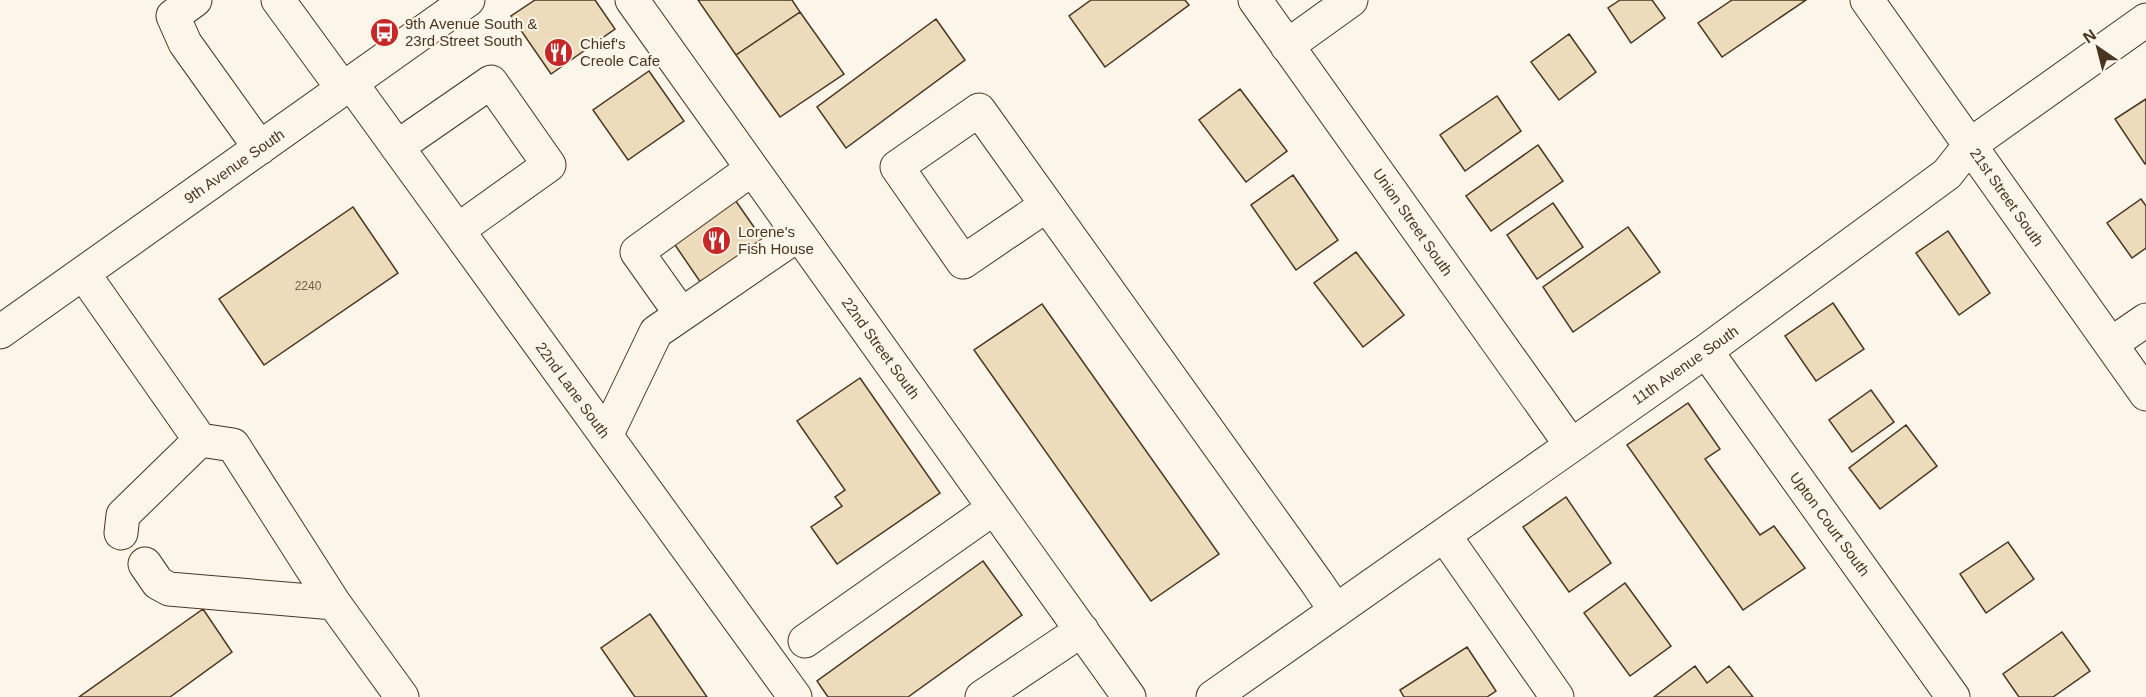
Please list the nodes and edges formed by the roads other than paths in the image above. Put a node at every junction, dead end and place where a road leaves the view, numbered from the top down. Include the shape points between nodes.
1 (195, 0) edge
2 (278, 0) edge
3 (632, 0) edge
4 (1255, 0) edge
5 (1351, 0) edge
6 (1867, 0) edge
7 (449, 5) edge
8 (2146, 20) edge
9 (1287, 46) junction
10 (347, 86) junction
11 (1970, 145) junction
12 (398, 147) junction
13 (260, 148) junction
14 (752, 169) junction
15 (1047, 205) junction
16 (458, 230) junction
17 (799, 234) junction
18 (83, 273) junction
19 (681, 314) junction
20 (2146, 320) edge
21 (0, 332) edge
22 (2111, 344) junction
23 (1706, 351) junction
24 (2146, 394) edge
25 (606, 436) junction
26 (200, 440) junction
27 (1571, 445) junction
28 (994, 508) junction
29 (121, 533) dead end
30 (1444, 535) junction
31 (145, 564) dead end
32 (334, 603) junction
33 (1336, 610) junction
34 (1082, 630) junction
35 (805, 641) dead end
36 (402, 697) edge
37 (795, 697) edge
38 (982, 697) edge
39 (1129, 697) edge
40 (1213, 697) edge
41 (1557, 697) edge
42 (1953, 697) edge

1 - 13 street via 173,16 185,43
2 - 10 street, 22nd Lane South
3 - 14 street, 22nd Street South
4 - 9 street, Union Street South
5 - 9 street
6 - 11 street, 21st Street South
7 - 10 street, 9th Avenue South
8 - 11 street, 11th Avenue South
9 - 27 street, Union Street South
10 - 12 street, 22nd Lane South
10 - 13 street, 9th Avenue South
11 - 22 street, 21st Street South
11 - 23 street, 11th Avenue South via 1947,174
12 - 16 street, 22nd Lane South
12 - 16 street via 491,82 549,165
13 - 18 street, 9th Avenue South
14 - 17 street, 22nd Street South
14 - 19 street via 638,252
15 - 15 street via 979,110 897,167 963,262
15 - 33 street
16 - 25 street, 22nd Lane South
17 - 19 street
17 - 28 street, 22nd Street South
18 - 21 street, 9th Avenue South
18 - 26 street
19 - 25 street via 656,332
20 - 22 street
22 - 24 street, 21st Street South
23 - 27 street, 11th Avenue South
23 - 42 street, Upton Court South
25 - 37 street, 22nd Lane South
26 - 29 street via 123,515
26 - 32 street via 233,445
27 - 30 street, 11th Avenue South
28 - 34 street, 22nd Street South
28 - 35 street
30 - 33 street, 11th Avenue South
30 - 41 street
31 - 32 street via 158,583 169,589
32 - 36 street
33 - 40 street, 11th Avenue South
34 - 38 street
34 - 39 street, 22nd Street South

